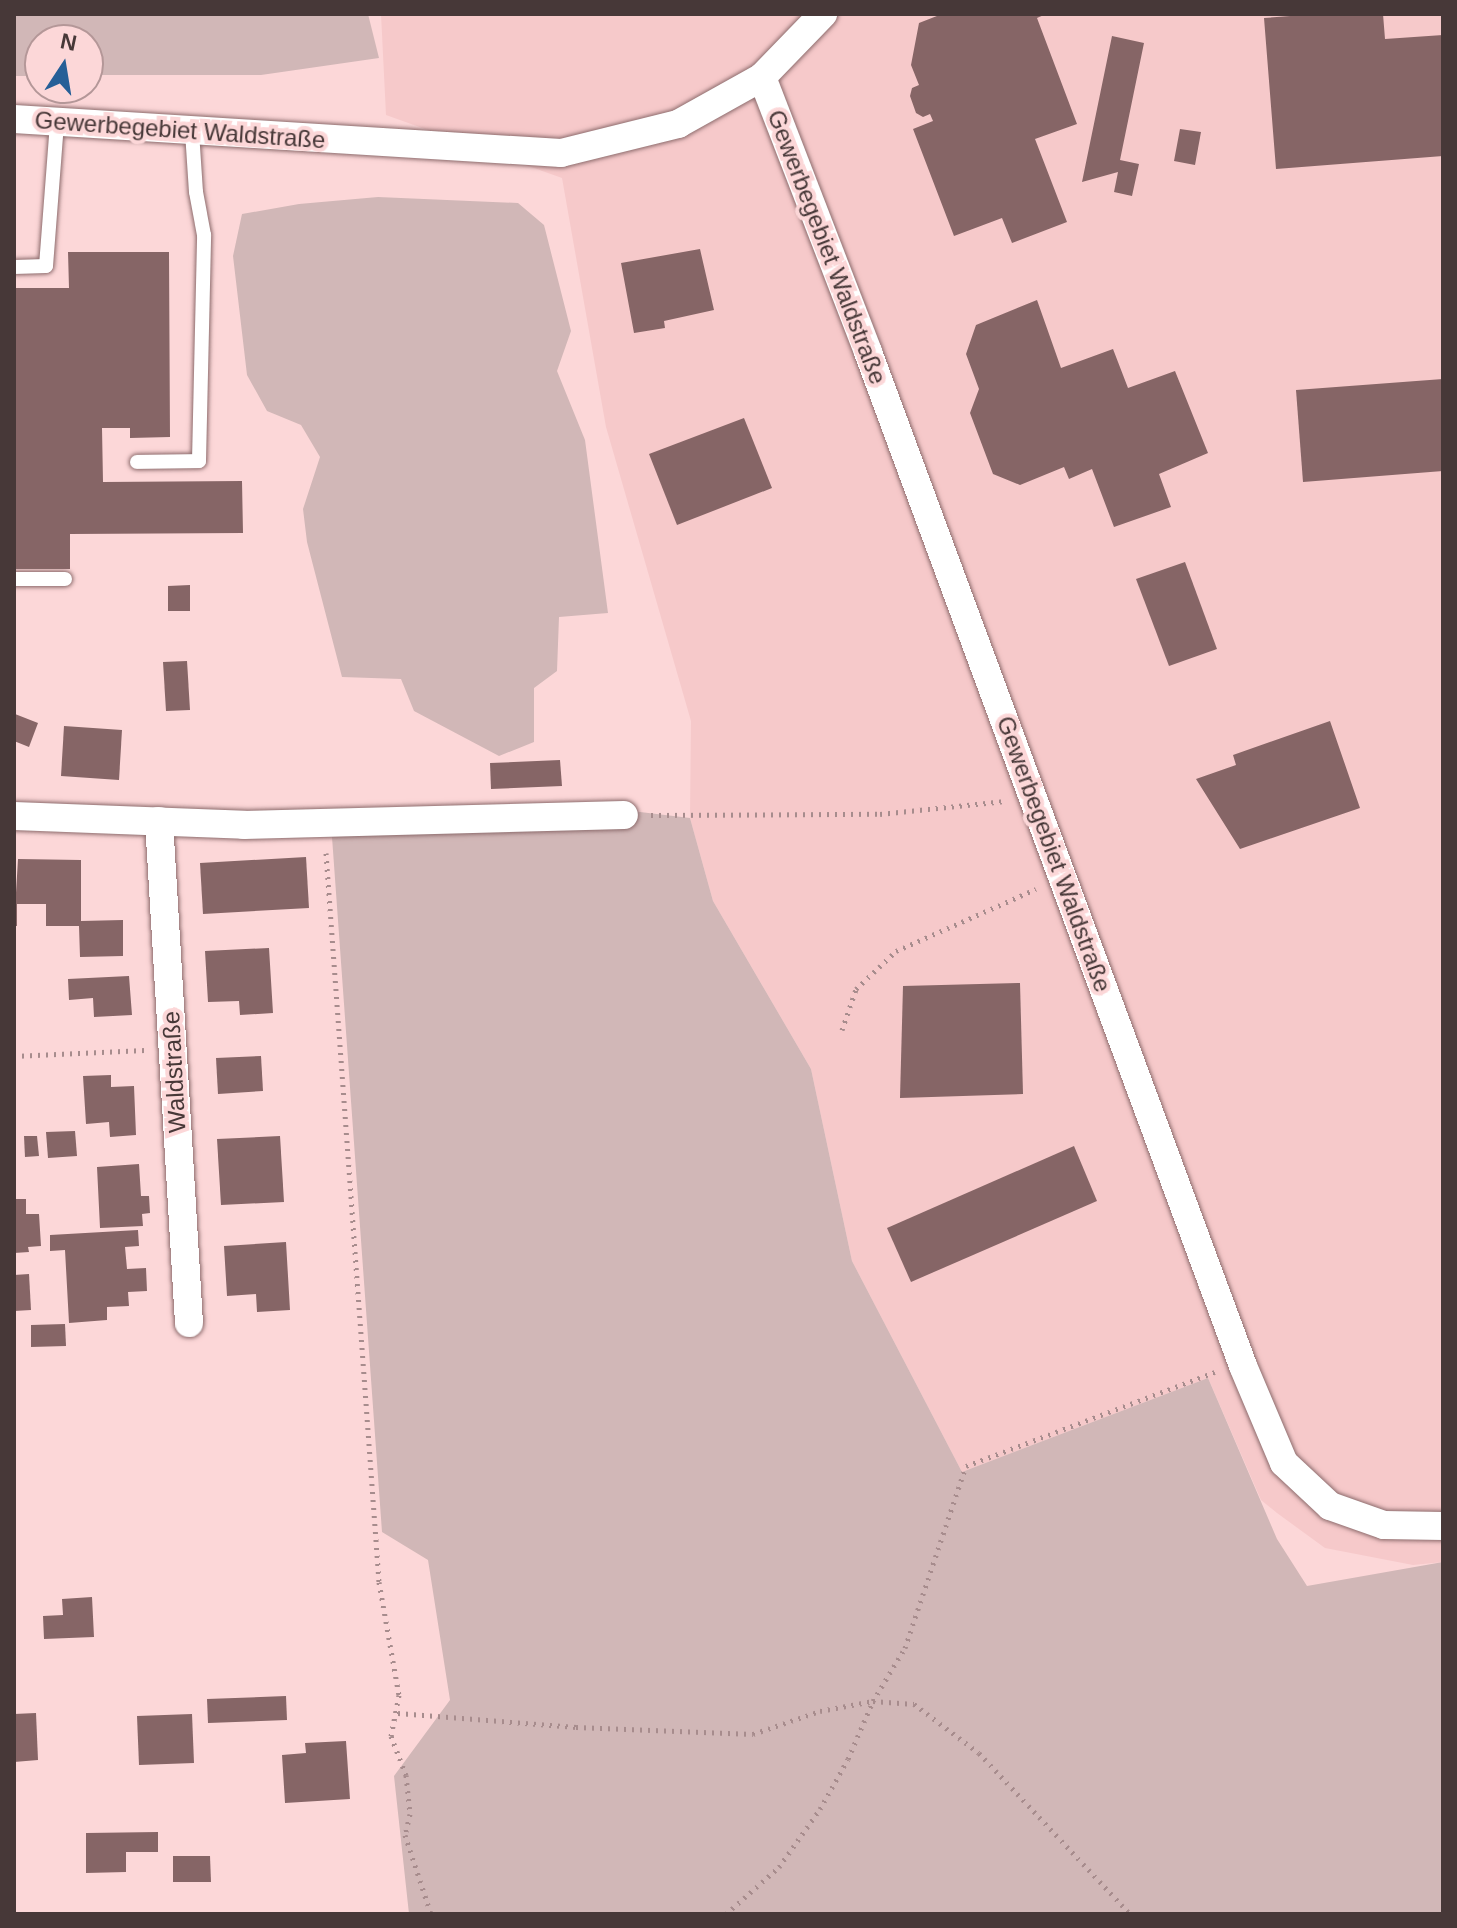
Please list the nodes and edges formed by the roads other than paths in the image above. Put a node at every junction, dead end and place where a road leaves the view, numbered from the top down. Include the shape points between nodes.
1 (823, 14) edge
2 (762, 77) junction
3 (14, 119) edge
4 (57, 122) junction
5 (192, 131) junction
6 (14, 267) edge
7 (137, 462) dead end
8 (14, 579) edge
9 (65, 579) dead end
10 (624, 815) road end
11 (14, 816) edge
12 (159, 821) junction
13 (189, 1323) dead end
14 (1443, 1526) edge

1 - 2 street, Gewerbegebiet Waldstraße
2 - 5 street, Gewerbegebiet Waldstraße via 678,124 561,153
2 - 14 street, Gewerbegebiet Waldstraße via 1284,1463 1330,1506 1384,1525
3 - 4 street, Gewerbegebiet Waldstraße
4 - 5 street, Gewerbegebiet Waldstraße
4 - 6 lane via 46,266
5 - 7 lane via 204,235 199,461
8 - 9 lane
10 - 12 street via 325,824
11 - 12 street
12 - 13 street, Waldstraße

